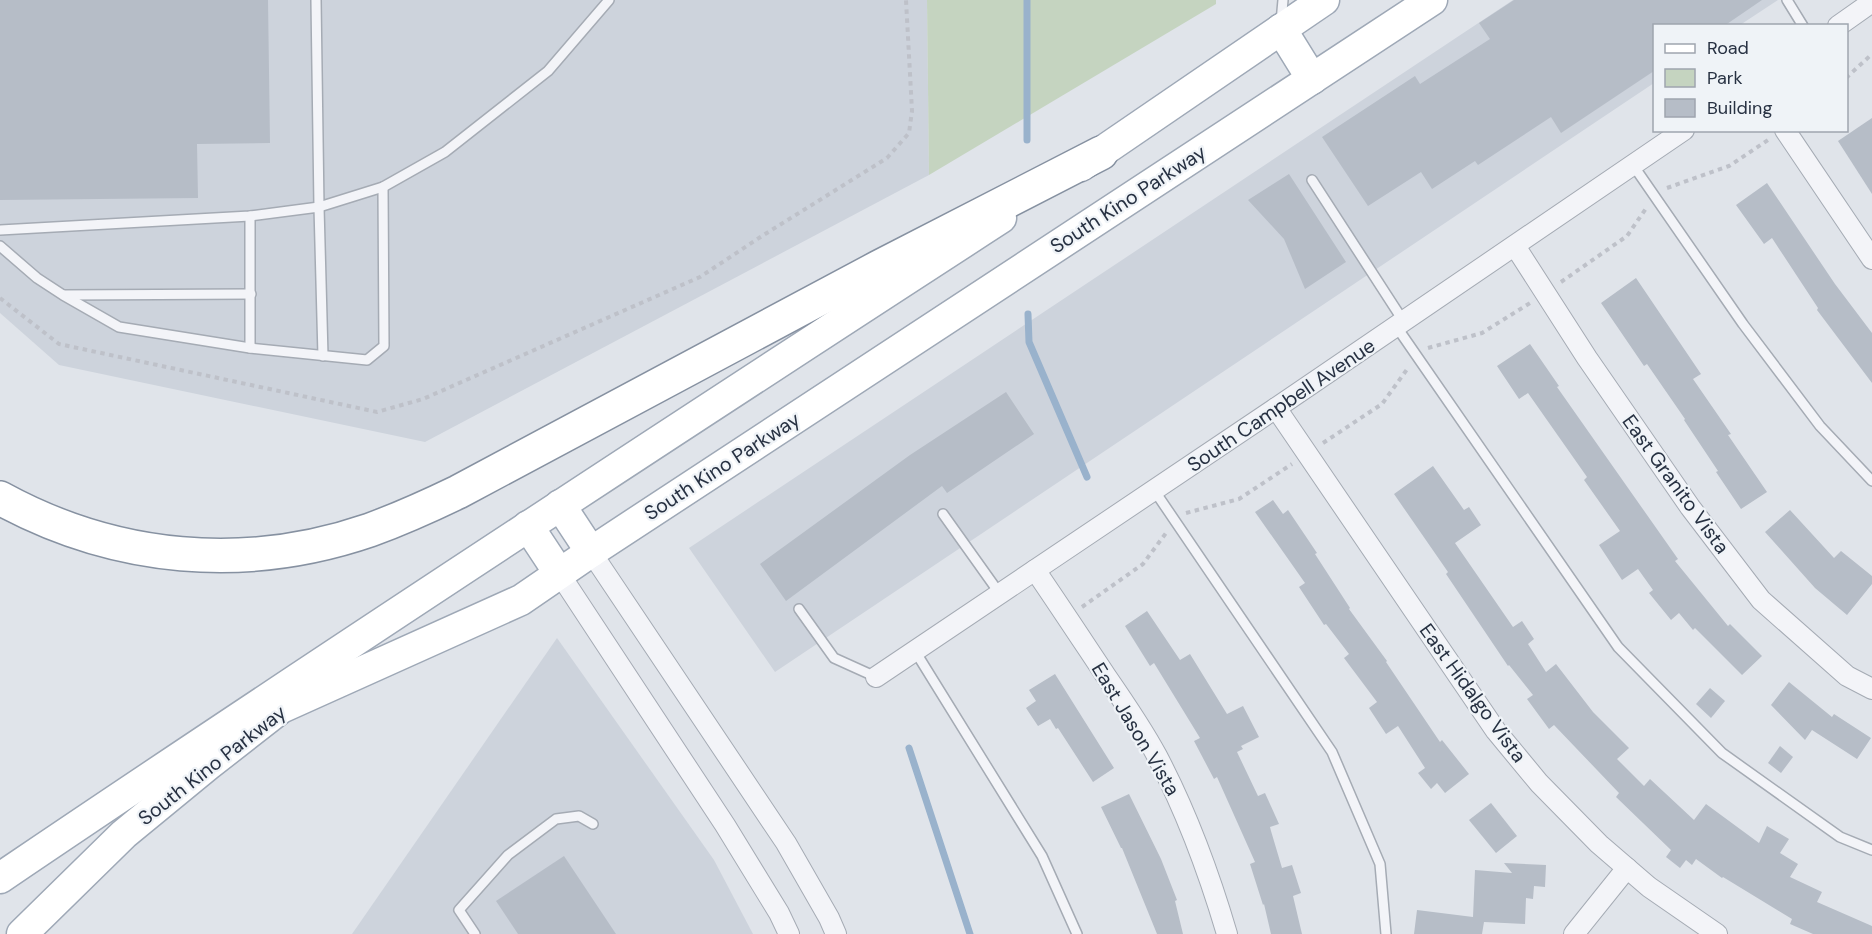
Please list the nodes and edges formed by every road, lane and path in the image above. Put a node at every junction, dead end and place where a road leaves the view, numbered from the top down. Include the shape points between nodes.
1 (316, 0) edge
2 (609, 0) edge
3 (906, 0) edge
4 (1324, 0) edge
5 (1432, 0) edge
6 (1787, 0) edge
7 (1872, 2) edge
8 (1282, 15) edge
9 (1802, 24) edge
10 (1841, 24) edge
11 (1872, 54) edge
12 (1848, 76) edge
13 (1312, 79) junction
14 (1681, 132) edge
15 (1786, 132) edge
16 (1101, 153) junction
17 (1633, 165) junction
18 (1312, 180) dead end
19 (383, 187) junction
20 (319, 207) junction
21 (250, 216) junction
22 (0, 230) edge
23 (0, 246) edge
24 (1515, 246) junction
25 (1872, 258) edge
26 (251, 294) junction
27 (63, 295) junction
28 (0, 298) edge
29 (1400, 324) junction
30 (250, 348) junction
31 (322, 356) junction
32 (1276, 408) junction
33 (1872, 481) edge
34 (1154, 490) junction
35 (0, 498) edge
36 (560, 505) junction
37 (943, 514) dead end
38 (528, 526) junction
39 (591, 552) junction
40 (1035, 570) junction
41 (559, 573) junction
42 (1000, 594) junction
43 (799, 609) dead end
44 (915, 651) junction
45 (876, 677) joint
46 (1872, 690) edge
47 (593, 824) dead end
48 (1872, 850) edge
49 (1627, 868) junction
50 (0, 878) edge
51 (22, 934) edge
52 (475, 934) edge
53 (789, 934) edge
54 (836, 934) edge
55 (1077, 934) edge
56 (1227, 934) edge
57 (1386, 934) edge
58 (1574, 934) edge
59 (1716, 934) edge

1 - 20 lane
2 - 19 lane via 548,71 445,152
3 - 28 path via 912,111 909,133 887,158 700,277 423,399 377,412 59,344
4 - 8 main road, South Kino Parkway
5 - 13 main road, South Kino Parkway
6 - 9 lane
7 - 10 street
8 - 13 main road
8 - 16 main road, South Kino Parkway
11 - 12 path
13 - 39 main road, South Kino Parkway
14 - 17 street, South Campbell Avenue
15 - 25 street
16 - 35 highway via 458,492 368,531 274,551 174,554 76,532
16 - 36 main road, South Kino Parkway
17 - 24 street, South Campbell Avenue
17 - 33 lane via 1743,324 1820,426
18 - 29 lane
19 - 20 lane
19 - 31 lane via 384,346 367,360
20 - 21 lane
20 - 31 lane
21 - 22 lane
21 - 26 lane
23 - 27 lane
24 - 29 street, South Campbell Avenue
24 - 46 street, East Granito Vista via 1690,507 1761,600 1847,676
26 - 27 lane
26 - 30 lane
27 - 30 lane via 119,327
29 - 32 street, South Campbell Avenue
29 - 48 lane via 1618,647 1722,753 1840,837
30 - 31 lane
32 - 34 street, South Campbell Avenue
32 - 49 street, East Hidalgo Vista via 1496,731 1539,783
34 - 40 street, South Campbell Avenue
34 - 57 lane via 1332,752 1380,864
36 - 38 main road, South Kino Parkway
36 - 39 main road
37 - 42 lane
38 - 41 main road
38 - 50 main road, South Kino Parkway
39 - 41 main road, South Kino Parkway
39 - 54 street via 786,843
40 - 42 street, South Campbell Avenue
40 - 56 street, East Jason Vista via 1156,755 1192,832
41 - 51 main road, South Kino Parkway via 520,600 281,708 124,834
41 - 53 street via 725,825
42 - 44 street, South Campbell Avenue
43 - 45 lane via 834,658
44 - 45 street, South Campbell Avenue
44 - 55 lane via 1042,856
47 - 52 lane via 579,816 556,819 508,855 459,910
49 - 58 street
49 - 59 street, East Hidalgo Vista

